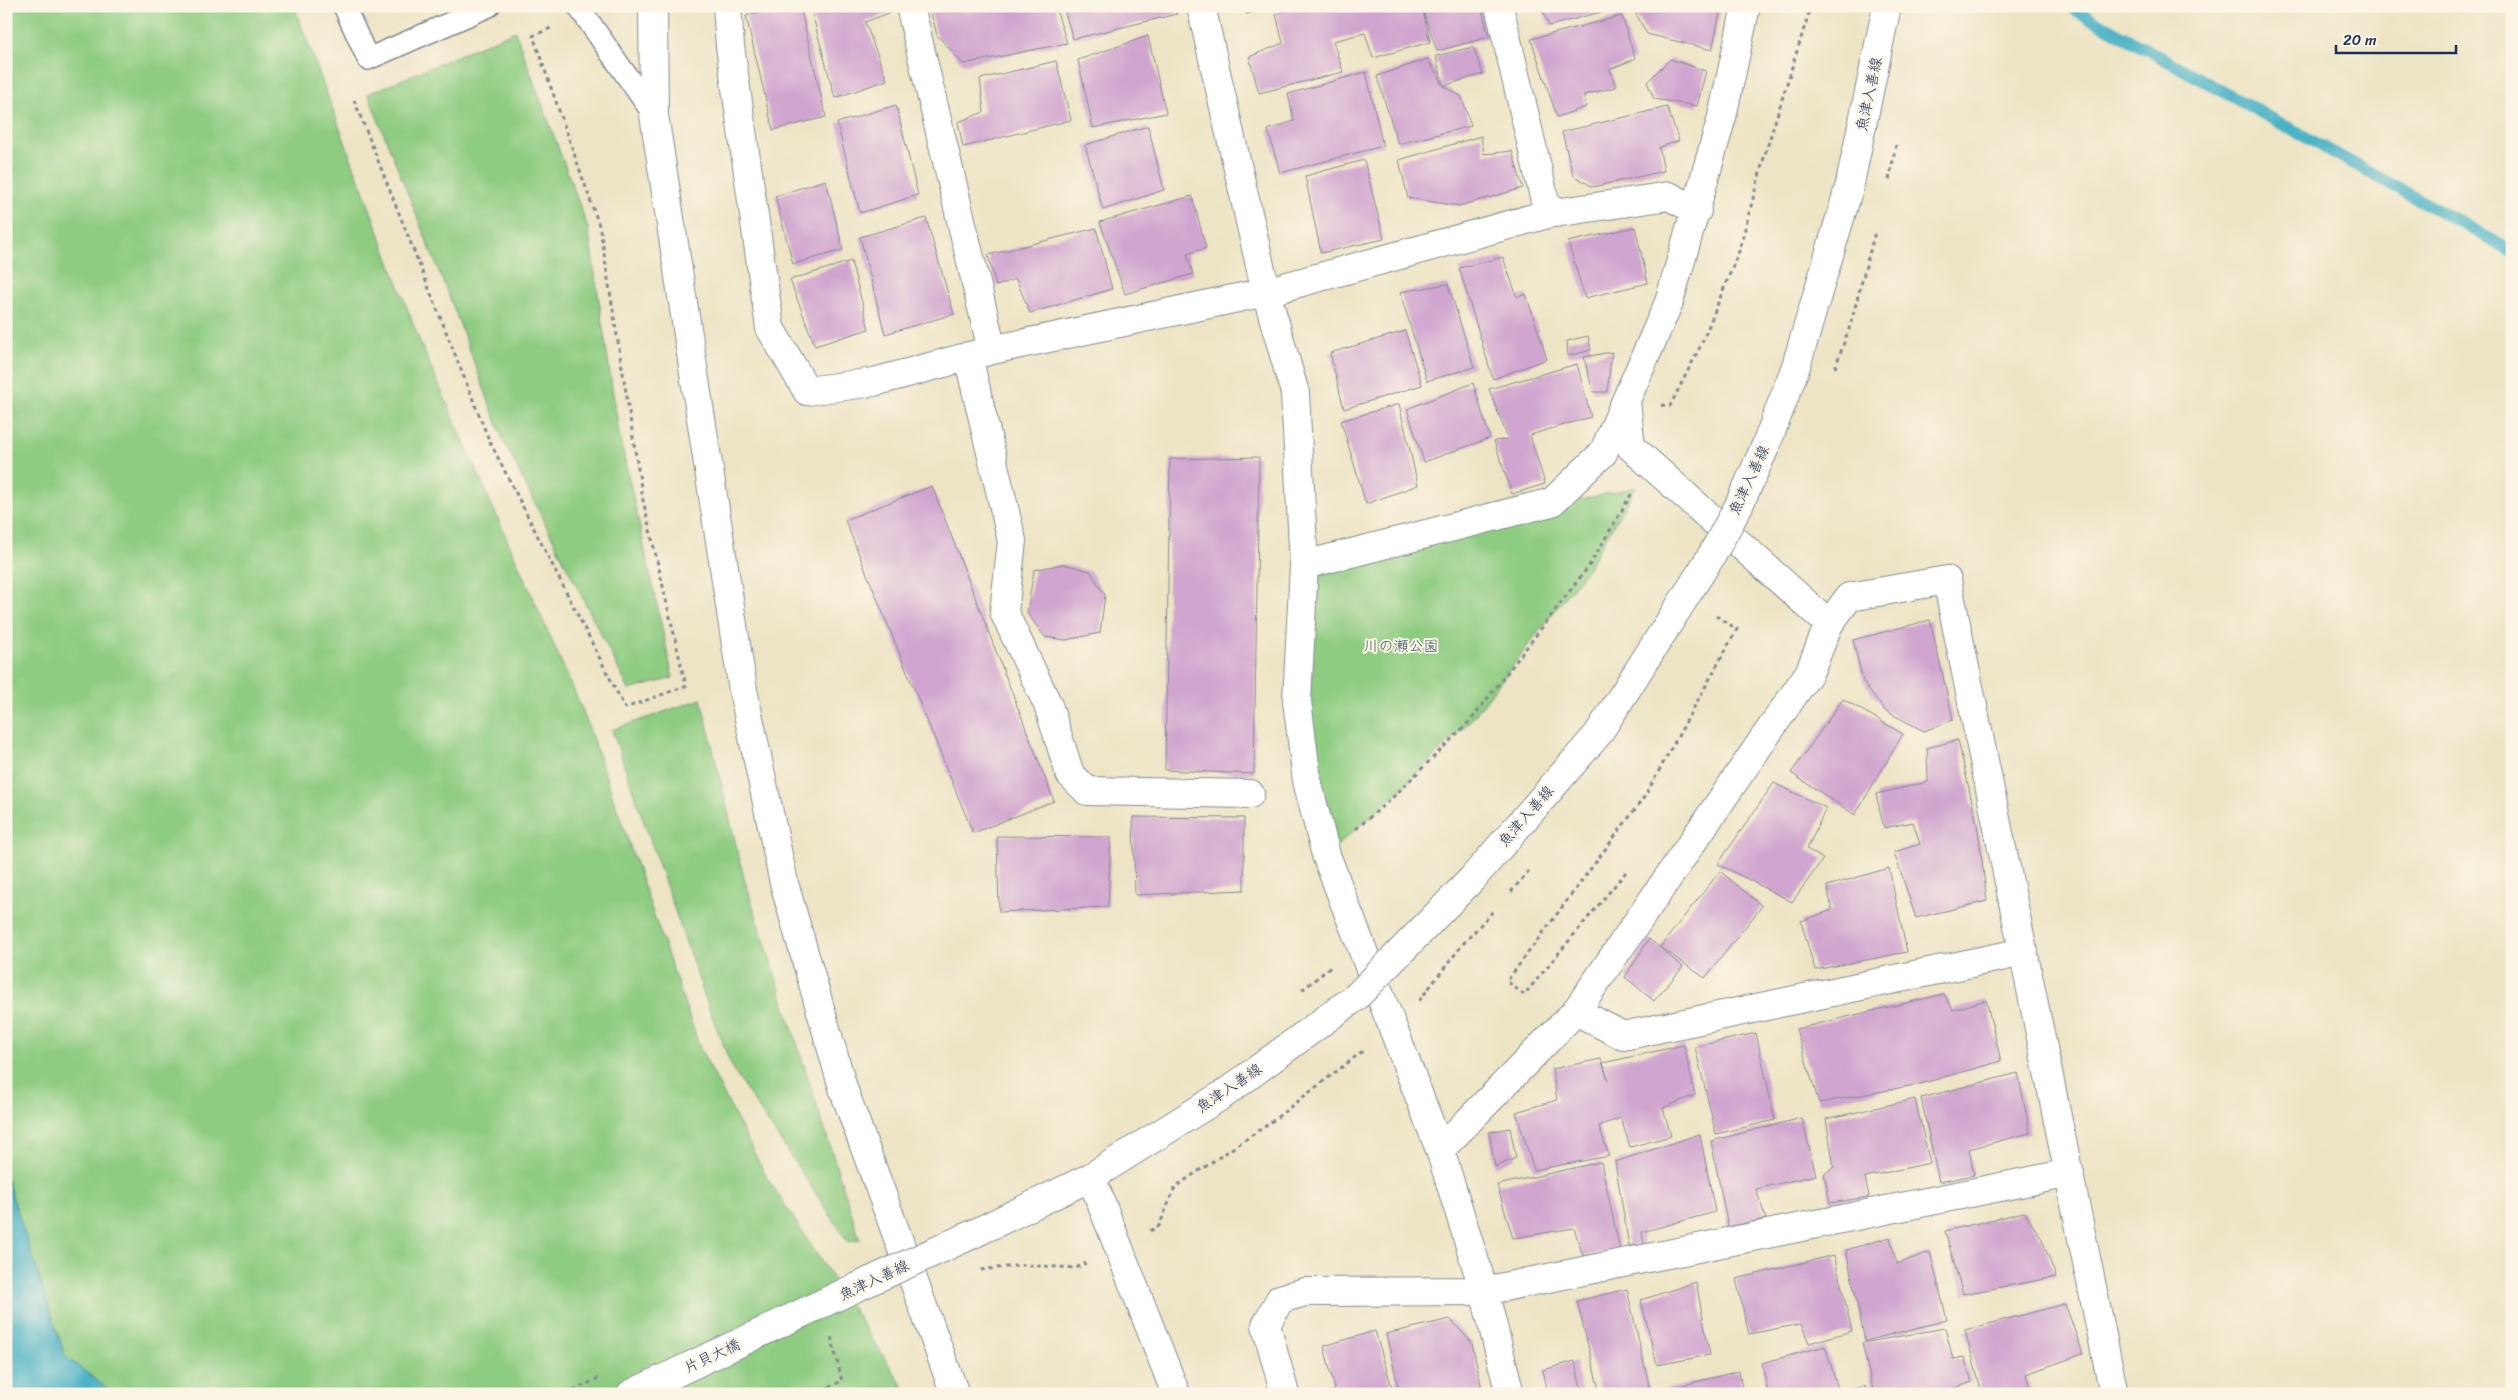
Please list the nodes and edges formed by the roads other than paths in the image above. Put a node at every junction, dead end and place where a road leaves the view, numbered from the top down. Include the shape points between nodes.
1 (344, 6) edge
2 (489, 6) edge
3 (653, 6) edge
4 (727, 6) edge
5 (910, 6) edge
6 (1202, 6) edge
7 (1499, 6) edge
8 (1746, 6) edge
9 (1888, 6) edge
10 (581, 10) edge
11 (654, 115) junction
12 (1697, 211) junction
13 (1548, 214) junction
14 (1266, 292) junction
15 (980, 353) junction
16 (1626, 400) junction
17 (1304, 565) junction
18 (1829, 624) junction
19 (1250, 794) dead end
20 (2024, 952) junction
21 (1576, 1011) junction
22 (1440, 1150) junction
23 (2070, 1173) junction
24 (1091, 1177) junction
25 (1484, 1291) junction
26 (792, 1318) joint
27 (631, 1394) edge
28 (955, 1394) edge
29 (1176, 1394) edge
30 (1285, 1394) edge
31 (1510, 1394) edge
32 (2114, 1394) edge

1 - 2 lane via 368,59
3 - 11 street
4 - 15 street via 770,328 807,391 874,382
5 - 15 street
6 - 14 street
7 - 13 street
8 - 12 street
9 - 24 street, 魚津入善線, bridge via 1850,188 1796,366 1766,445 1712,555 1598,734 1472,878 1356,997 1224,1094
10 - 11 lane
11 - 28 street via 743,690 784,883 843,1088
12 - 13 street via 1669,196
12 - 16 street via 1669,302
13 - 14 street
14 - 15 street
14 - 17 street via 1295,393
15 - 19 street via 1012,542 1004,612 1048,706 1070,774 1087,791
16 - 17 street via 1603,453 1552,502
16 - 18 street via 1631,448
17 - 22 street via 1296,701 1307,781 1326,855
18 - 20 street via 1849,596 1947,580
18 - 21 street via 1810,673
20 - 21 street via 1623,1036
20 - 23 street
21 - 22 street
22 - 25 street
23 - 25 street
23 - 32 street
24 - 26 street, 魚津入善線, bridge
24 - 29 street
25 - 30 street via 1305,1292 1280,1299 1266,1325
25 - 31 street
26 - 27 street, 片貝大橋

